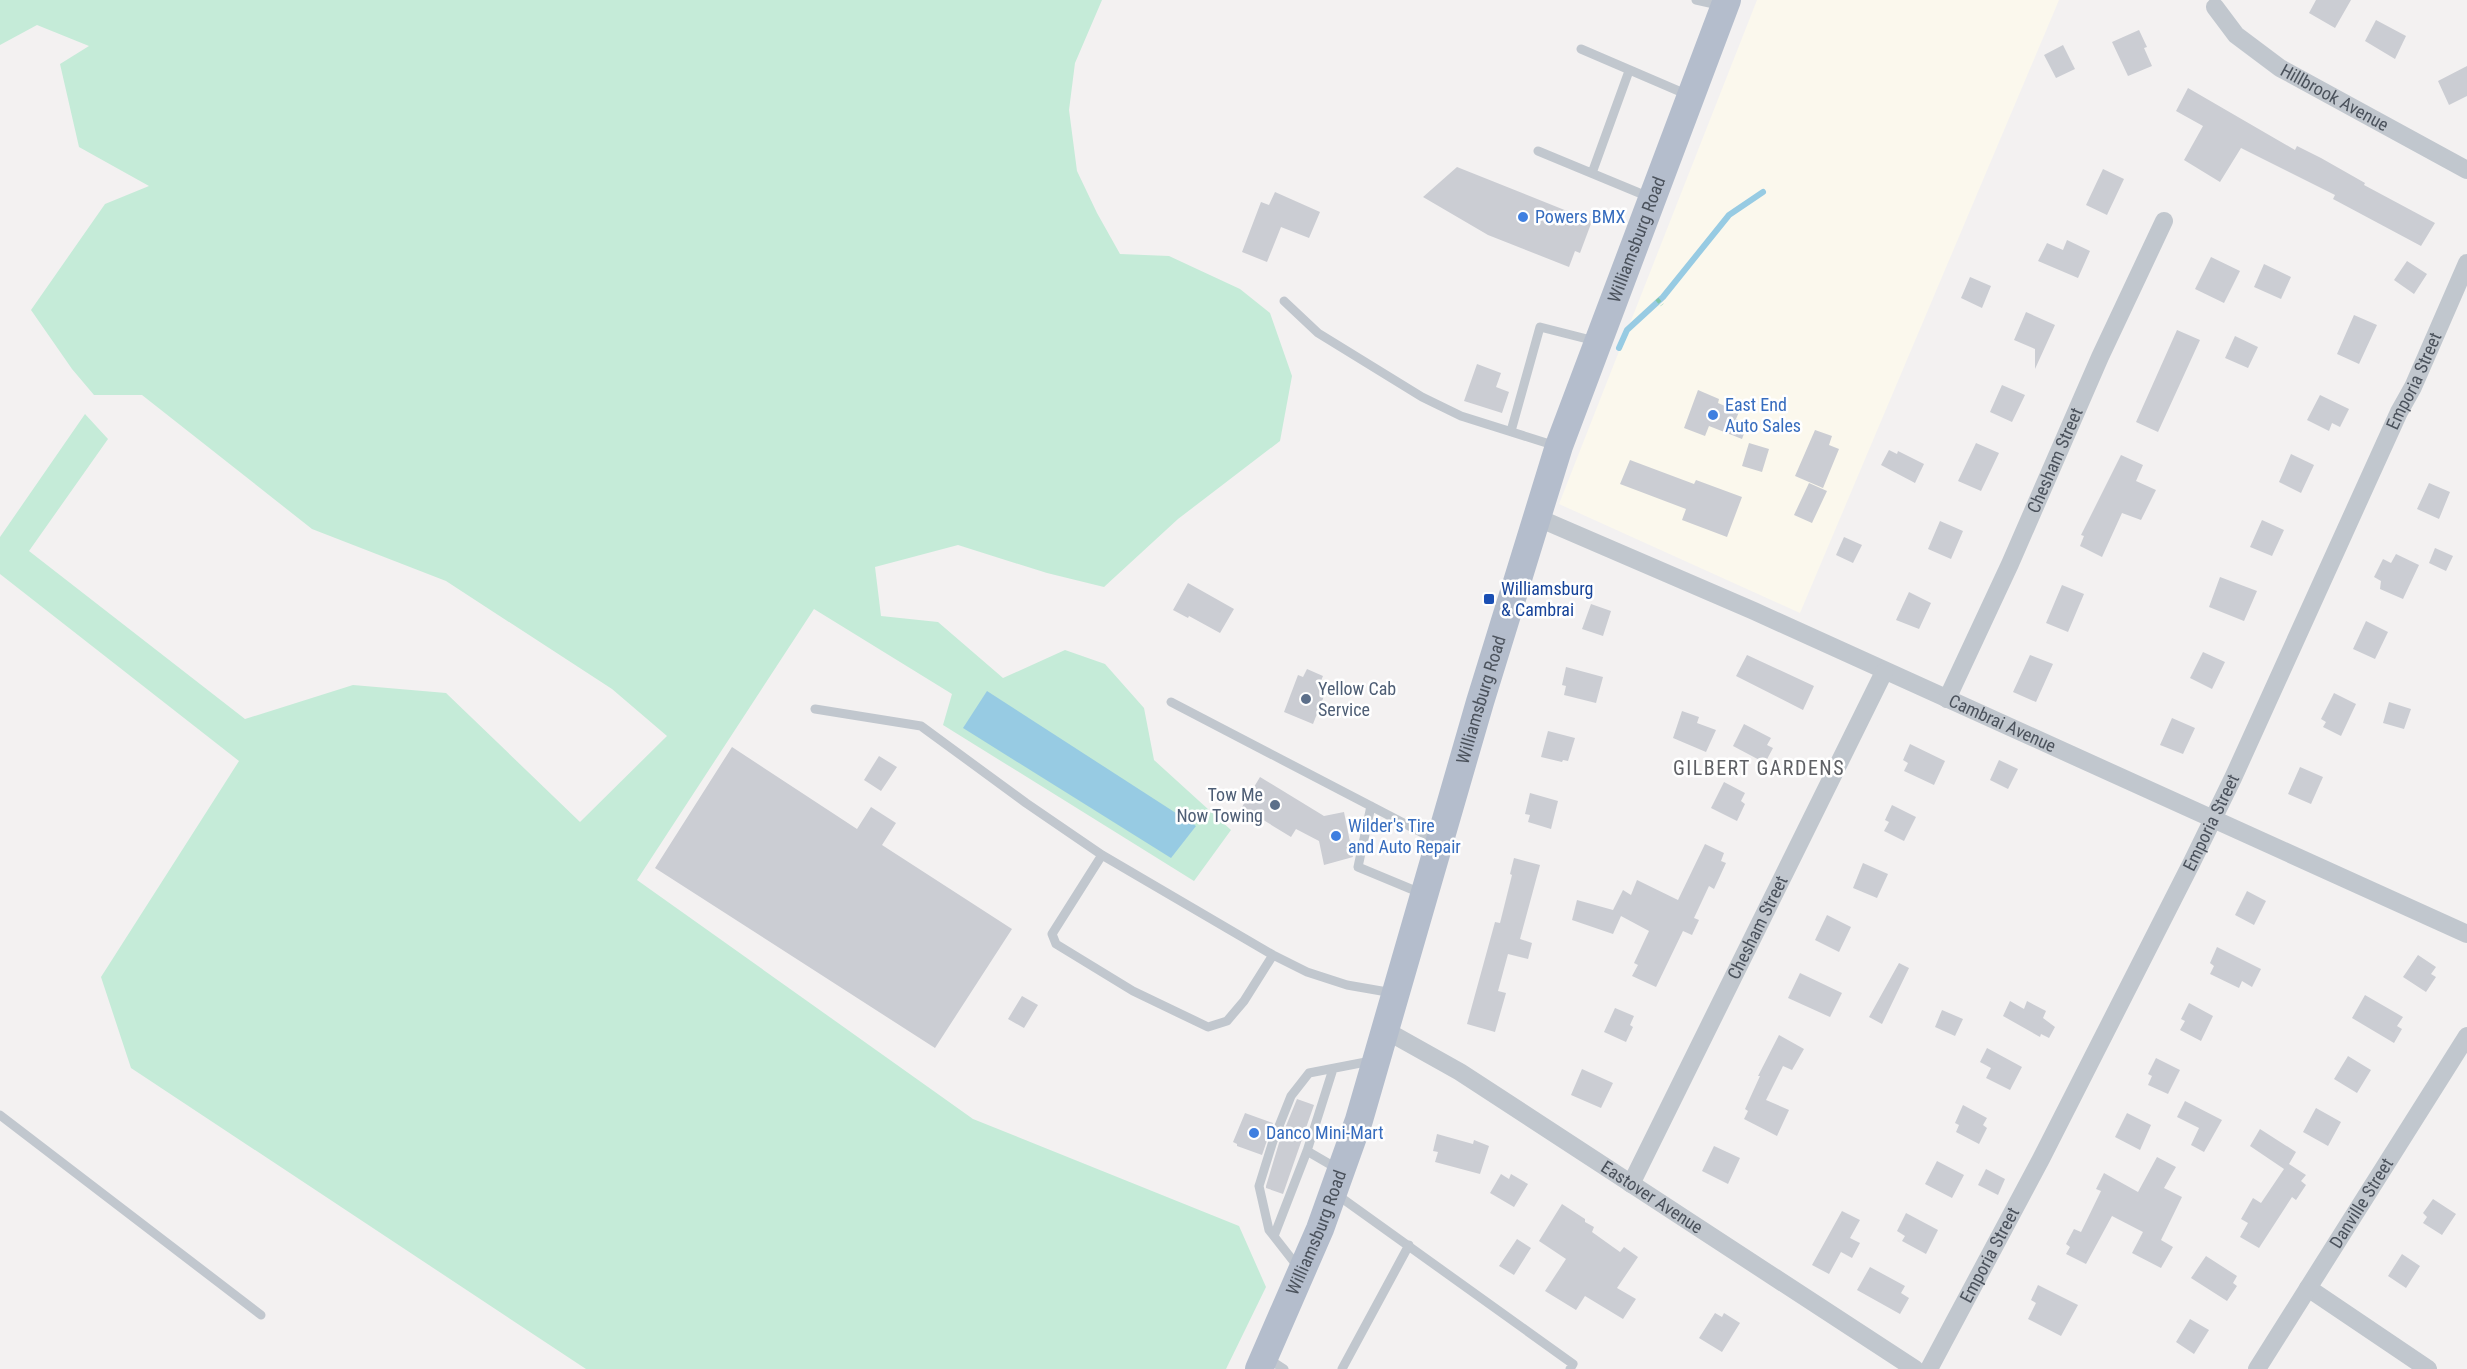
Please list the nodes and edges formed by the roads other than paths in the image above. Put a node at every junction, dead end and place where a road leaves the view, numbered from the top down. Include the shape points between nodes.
1 (1696, 0) edge
2 (1725, 3) edge
3 (2215, 8) dead end
4 (1581, 49) dead end
5 (1629, 71) junction
6 (1690, 96) junction
7 (1538, 152) dead end
8 (2467, 170) edge
9 (1592, 173) junction
10 (1652, 198) junction
11 (2164, 222) dead end
12 (2467, 263) edge
13 (1284, 302) dead end
14 (1598, 341) junction
15 (1511, 431) junction
16 (1559, 446) junction
17 (1536, 517) junction
18 (1884, 672) junction
19 (1947, 699) junction
20 (1171, 702) dead end
21 (815, 709) dead end
22 (1371, 806) junction
23 (2213, 820) junction
24 (1440, 842) junction
25 (1102, 855) junction
26 (1424, 894) junction
27 (2467, 934) edge
28 (1273, 955) junction
29 (1396, 993) junction
30 (1385, 1030) junction
31 (2467, 1036) edge
32 (1376, 1060) junction
33 (1333, 1069) junction
34 (0, 1115) edge
35 (1307, 1151) junction
36 (1338, 1181) junction
37 (1631, 1184) junction
38 (1274, 1236) junction
39 (1409, 1245) junction
40 (1302, 1272) junction
41 (2308, 1288) junction
42 (261, 1315) dead end
43 (1269, 1365) edge
44 (1342, 1369) edge
45 (1570, 1369) edge
46 (1915, 1369) edge
47 (1929, 1369) edge
48 (2257, 1369) edge
49 (2428, 1369) edge

1 - 2 lane
2 - 6 main road, Williamsburg Road
3 - 8 street, Hillbrook Avenue via 2236,34 2280,68
4 - 5 lane
5 - 6 lane
5 - 9 lane
6 - 10 main road, Williamsburg Road
7 - 9 lane
9 - 10 lane
10 - 14 main road, Williamsburg Road
11 - 19 street, Chesham Street
12 - 23 street, Emporia Street
13 - 15 lane via 1318,333 1422,397 1461,416
14 - 15 lane via 1540,327
14 - 16 main road, Williamsburg Road
15 - 16 lane
16 - 17 main road, Williamsburg Road
17 - 18 street, Cambrai Avenue
17 - 24 main road, Williamsburg Road
18 - 19 street, Cambrai Avenue
18 - 37 street, Chesham Street
19 - 23 street, Cambrai Avenue
20 - 22 lane
21 - 25 lane via 921,726
22 - 24 lane
22 - 26 lane via 1358,867
23 - 27 street, Cambrai Avenue
23 - 47 street, Emporia Street
24 - 26 main road, Williamsburg Road
25 - 28 lane
25 - 28 lane via 1052,934 1056,944 1133,991 1208,1027 1227,1021
26 - 29 main road, Williamsburg Road
28 - 29 lane via 1347,985
29 - 30 main road, Williamsburg Road
30 - 32 main road, Williamsburg Road
30 - 37 street, Eastover Avenue via 1460,1072
31 - 41 street, Danville Street
32 - 33 lane
32 - 36 main road, Williamsburg Road
33 - 35 lane
33 - 38 lane via 1309,1073 1291,1096 1273,1141 1259,1186 1269,1230
34 - 42 lane
35 - 36 lane
35 - 38 lane
36 - 39 lane
36 - 40 main road, Williamsburg Road
37 - 46 street, Eastover Avenue
38 - 40 lane
39 - 44 lane
39 - 45 lane via 1573,1364
40 - 43 main road, Williamsburg Road
41 - 48 street, Danville Street
41 - 49 street

